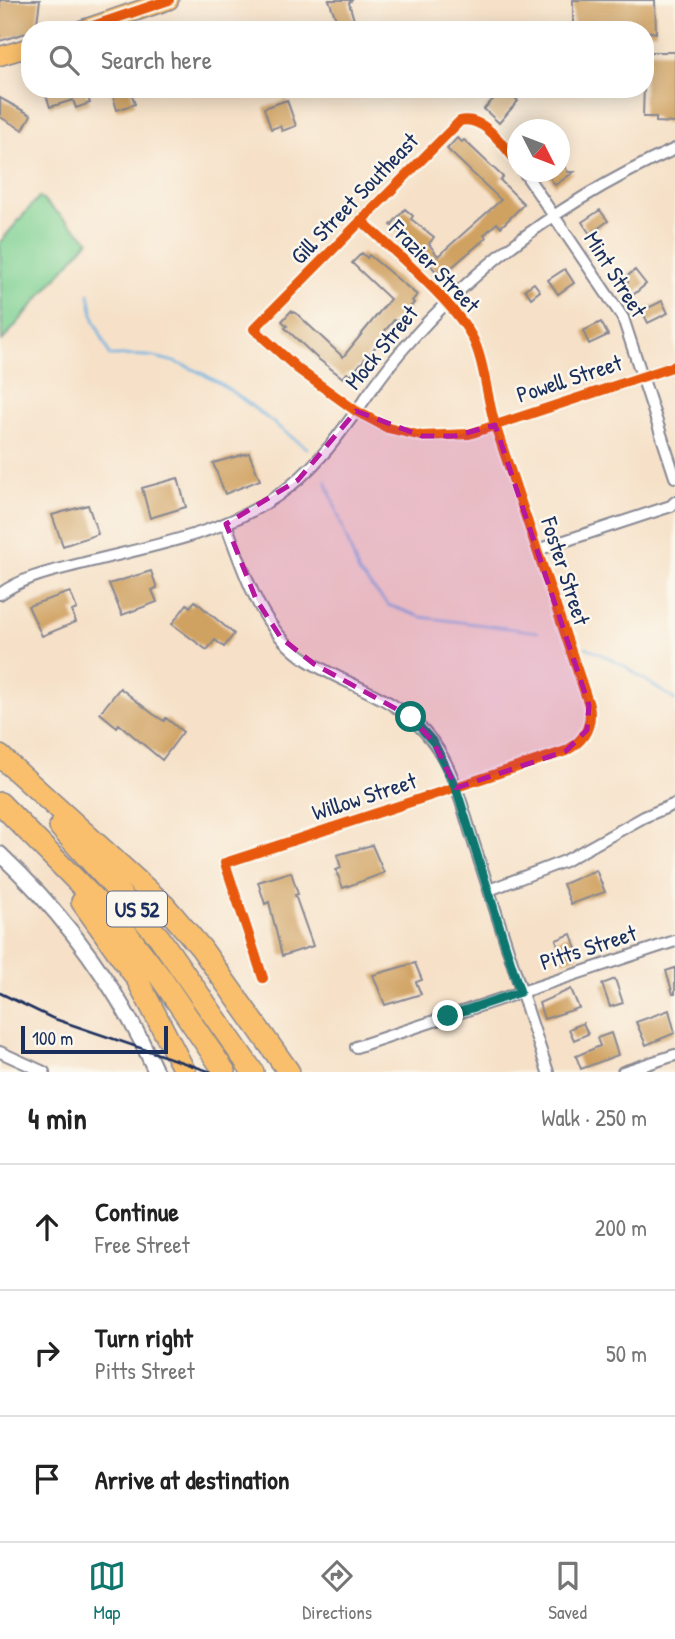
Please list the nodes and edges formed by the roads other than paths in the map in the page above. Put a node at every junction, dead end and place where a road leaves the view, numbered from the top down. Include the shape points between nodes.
1 (169, 0) edge
2 (107, 21) edge
3 (21, 50) edge
4 (0, 56) edge
5 (675, 149) edge
6 (507, 152) edge
7 (531, 182) edge
8 (553, 215) junction
9 (361, 220) junction
10 (445, 303) junction
11 (254, 329) joint
12 (675, 366) edge
13 (642, 376) junction
14 (356, 411) junction
15 (495, 425) junction
16 (675, 477) edge
17 (675, 502) edge
18 (226, 524) junction
19 (537, 550) junction
20 (0, 594) edge
21 (587, 730) joint
22 (0, 756) edge
23 (0, 764) edge
24 (456, 788) junction
25 (1, 804) edge
26 (675, 804) edge
27 (0, 854) edge
28 (489, 890) junction
29 (675, 941) edge
30 (262, 978) dead end
31 (520, 992) junction
32 (356, 1047) dead end
33 (0, 1052) edge
34 (675, 1055) edge
35 (44, 1072) edge
36 (156, 1072) edge
37 (185, 1072) edge
38 (225, 1072) edge
39 (253, 1072) edge
40 (289, 1072) edge
41 (548, 1072) edge
42 (623, 1072) edge

1 - 2 main road
3 - 4 main road
5 - 8 street, Mock Street via 623,173
6 - 9 street, Gill Street Southeast via 481,124 469,118 460,121
7 - 8 street
8 - 10 street, Mock Street
8 - 13 street, Mint Street via 623,318
9 - 10 street, Frazier Street
9 - 11 street, Gill Street Southeast
10 - 14 street, Mock Street via 403,348
10 - 15 street, Frazier Street via 471,334 478,351
11 - 14 street, Powell Street via 298,369
12 - 13 street, Powell Street
13 - 15 street, Powell Street
13 - 16 street, Mint Street
14 - 15 street, Powell Street via 388,428 422,436 455,436
14 - 18 street, Mock Street via 298,480
15 - 19 street, Foster Street
17 - 19 street
18 - 20 street, Mock Street via 30,577
18 - 24 street via 256,599 281,638 314,664 366,687 411,717 434,743
19 - 21 street, Foster Street via 589,705
21 - 24 street, Willow Street via 581,741 566,751
22 - 40 highway via 165,906 201,948
23 - 39 highway, US 52 via 139,911
24 - 28 street
24 - 30 street, Willow Street via 225,863
25 - 37 highway via 120,952
25 - 38 highway, US 52 via 121,926
26 - 28 street via 565,861
27 - 36 street via 88,953
28 - 31 street
29 - 31 street, Pitts Street
31 - 32 street, Pitts Street
31 - 41 street
33 - 35 street
34 - 42 street

